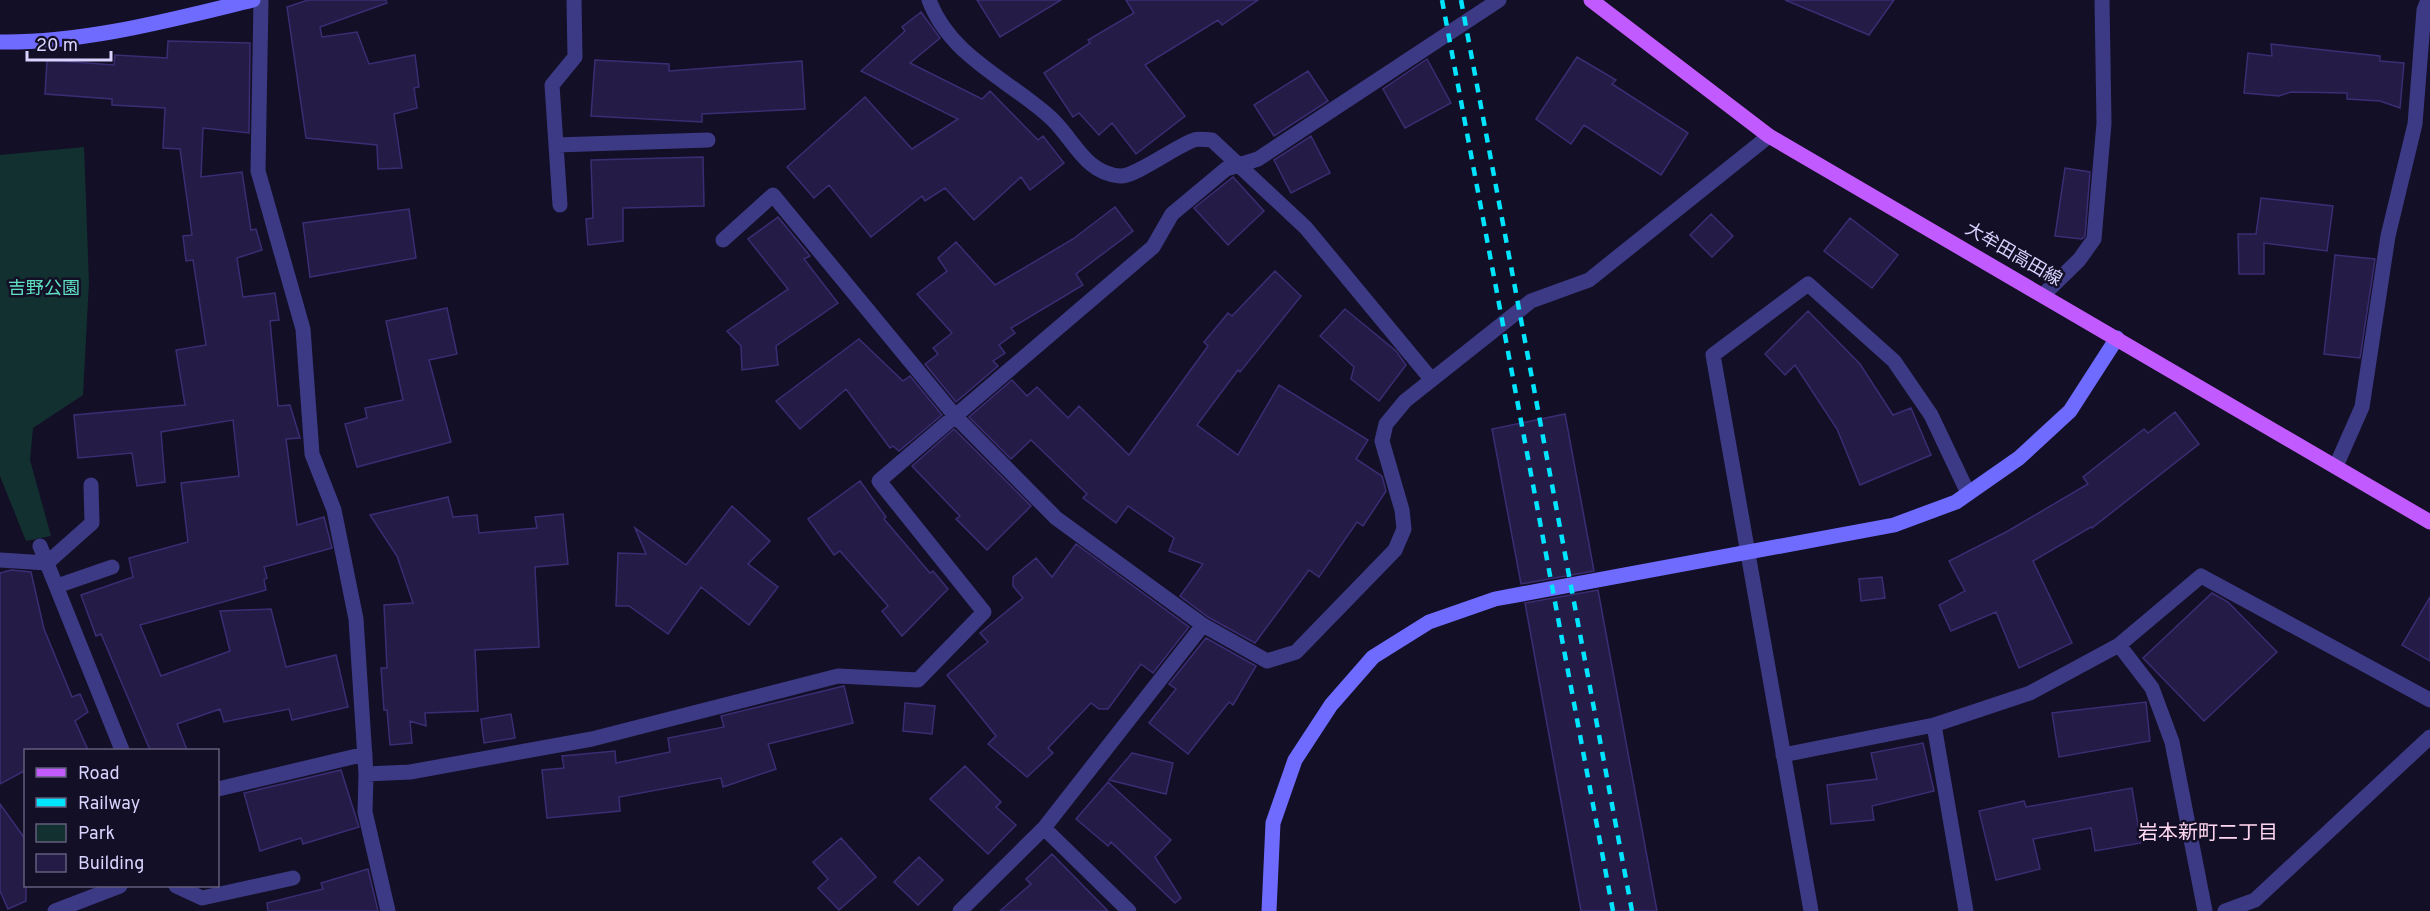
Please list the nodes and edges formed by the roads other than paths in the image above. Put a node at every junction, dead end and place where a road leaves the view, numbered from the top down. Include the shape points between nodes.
1 (253, 0) edge
2 (261, 0) edge
3 (574, 0) edge
4 (929, 0) edge
5 (1499, 0) edge
6 (1591, 0) edge
7 (2102, 0) edge
8 (2428, 0) edge
9 (0, 42) edge
10 (1769, 136) junction
11 (708, 140) dead end
12 (556, 145) junction
13 (1239, 165) junction
14 (560, 205) dead end
15 (723, 240) dead end
16 (2043, 295) junction
17 (2117, 338) junction
18 (1431, 379) junction
19 (956, 417) junction
20 (2336, 466) junction
21 (90, 485) dead end
22 (1968, 493) junction
23 (2430, 522) edge
24 (40, 546) dead end
25 (1746, 552) junction
26 (0, 560) edge
27 (47, 563) junction
28 (112, 567) dead end
29 (57, 586) junction
30 (1203, 626) junction
31 (2119, 645) junction
32 (2430, 700) edge
33 (1934, 725) junction
34 (2430, 737) edge
35 (122, 749) edge
36 (365, 754) junction
37 (1783, 755) junction
38 (366, 774) junction
39 (219, 789) edge
40 (1044, 828) junction
41 (293, 878) dead end
42 (115, 887) edge
43 (180, 887) edge
44 (55, 911) edge
45 (388, 911) edge
46 (960, 911) edge
47 (1129, 911) edge
48 (1269, 911) edge
49 (1811, 911) edge
50 (1966, 911) edge
51 (2205, 911) edge
52 (2225, 911) edge

1 - 9 street via 130,30 31,43
2 - 36 street via 258,171 303,329 312,454 334,510 356,619
3 - 12 street via 575,57 552,86
4 - 13 street via 936,20 962,50 1053,119 1084,158 1102,173 1123,177 1195,140 1212,140
5 - 13 street via 1258,159
6 - 10 main road, 大牟田高田線
7 - 16 street via 2104,123 2094,239 2079,260
8 - 20 street via 2415,124 2388,236 2362,407
10 - 16 main road, 大牟田高田線
10 - 18 street via 1589,280 1531,300
11 - 12 street
12 - 14 street
13 - 18 street via 1306,228
13 - 19 street via 1226,169 1172,214 1153,248
15 - 19 street via 772,195
16 - 17 main road, 大牟田高田線
17 - 20 main road, 大牟田高田線
17 - 22 street via 2070,411 2019,458
18 - 30 street via 1386,424 1383,441 1404,529 1395,550 1296,652 1267,661
19 - 30 street via 1056,518
19 - 38 street via 879,481 984,612 918,680 838,676 592,739 410,772
20 - 23 main road, 大牟田高田線
21 - 27 street via 92,523
22 - 25 street via 1956,502 1894,525
22 - 25 street via 1931,415 1894,361 1808,284 1713,355
24 - 27 street
25 - 37 street
25 - 48 street via 1495,599 1429,622 1373,657 1331,705 1295,760 1273,823
26 - 27 street
27 - 29 street
28 - 29 street
29 - 35 street
30 - 40 street
31 - 32 street via 2200,576
31 - 33 street via 2030,693
31 - 51 street via 2152,688 2172,742
33 - 37 street
33 - 50 street
34 - 52 street via 2255,900
36 - 38 street
36 - 39 street
37 - 49 street
38 - 45 street via 364,812
40 - 46 street
40 - 47 street
41 - 43 street via 202,898
42 - 44 street

